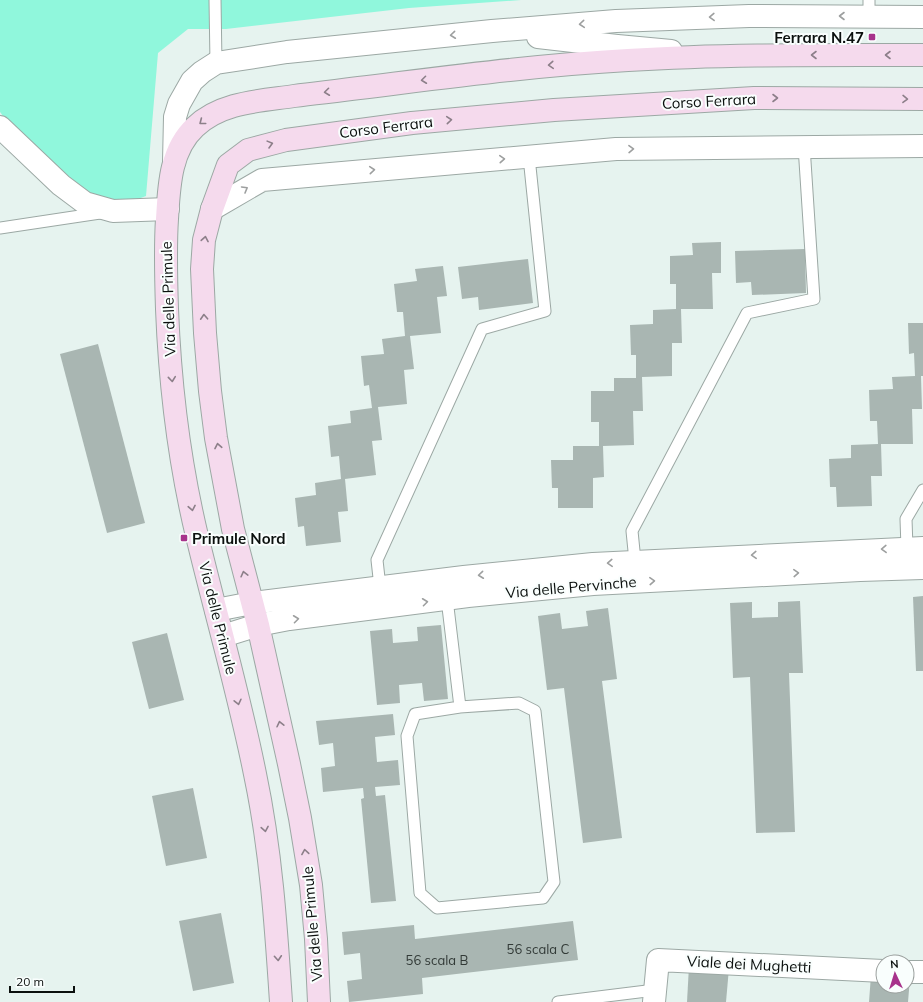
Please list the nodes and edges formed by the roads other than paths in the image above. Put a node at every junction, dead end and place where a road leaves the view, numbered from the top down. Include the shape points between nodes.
1 (215, 0) edge
2 (869, 8) edge
3 (923, 17) edge
4 (492, 31) junction
5 (923, 55) edge
6 (730, 56) junction
7 (216, 63) junction
8 (923, 99) edge
9 (0, 126) edge
10 (804, 146) junction
11 (923, 146) edge
12 (529, 157) junction
13 (174, 162) junction
14 (168, 209) junction
15 (212, 210) junction
16 (113, 211) junction
17 (0, 228) edge
18 (923, 490) edge
19 (915, 548) edge
20 (635, 562) junction
21 (923, 568) edge
22 (380, 587) junction
23 (447, 599) junction
24 (252, 602) junction
25 (216, 610) junction
26 (258, 625) junction
27 (223, 636) junction
28 (460, 707) junction
29 (875, 971) edge
30 (655, 996) edge
31 (281, 1002) edge
32 (319, 1002) edge
33 (558, 1002) edge

1 - 7 lane
2 - 3 street
2 -> 4 street via 616,21
4 - 6 street
4 -> 7 street via 287,52
5 -> 6 main road
6 -> 13 main road via 542,66 248,102 226,108 194,128 179,147
7 - 13 street via 192,81 179,104 175,117
15 -> 8 main road, Corso Ferrara via 228,165 248,150 286,140 412,123 554,110 754,98
9 - 16 street via 61,186 85,203
10 - 11 street
12 -> 10 street via 616,149
10 - 20 lane, Via delle Pervinche via 814,299 747,313 632,531
15 -> 12 street via 262,180
12 - 22 lane via 545,311 482,329 377,560
13 - 14 main road, Via delle Primule
14 - 16 street
14 -> 25 main road, Via delle Primule via 168,349 178,436 196,532
24 -> 15 main road, Via delle Primule via 233,529 210,391 202,269 204,240
16 - 17 lane
18 - 19 lane, Via delle Pervinche via 906,519
19 -> 20 street, Via delle Pervinche
20 -> 22 street, Via delle Pervinche via 556,567
23 -> 21 street, Via delle Pervinche via 593,584
22 - 24 street, Via delle Pervinche
26 -> 23 street, Via delle Pervinche
23 - 28 lane
24 - 25 street, Via delle Pervinche
24 - 26 main road, Via delle Primule
25 - 27 main road, Via delle Primule
26 - 27 street, Via delle Pervinche
32 -> 26 main road, Via delle Primule via 311,885 290,764
27 -> 31 main road, Via delle Primule via 255,772 268,842
28 - 28 lane via 519,703 534,711 554,882 543,898 437,908 420,893 407,736 414,714
29 - 30 street, Viale dei Mughetti via 658,960
30 - 33 lane

